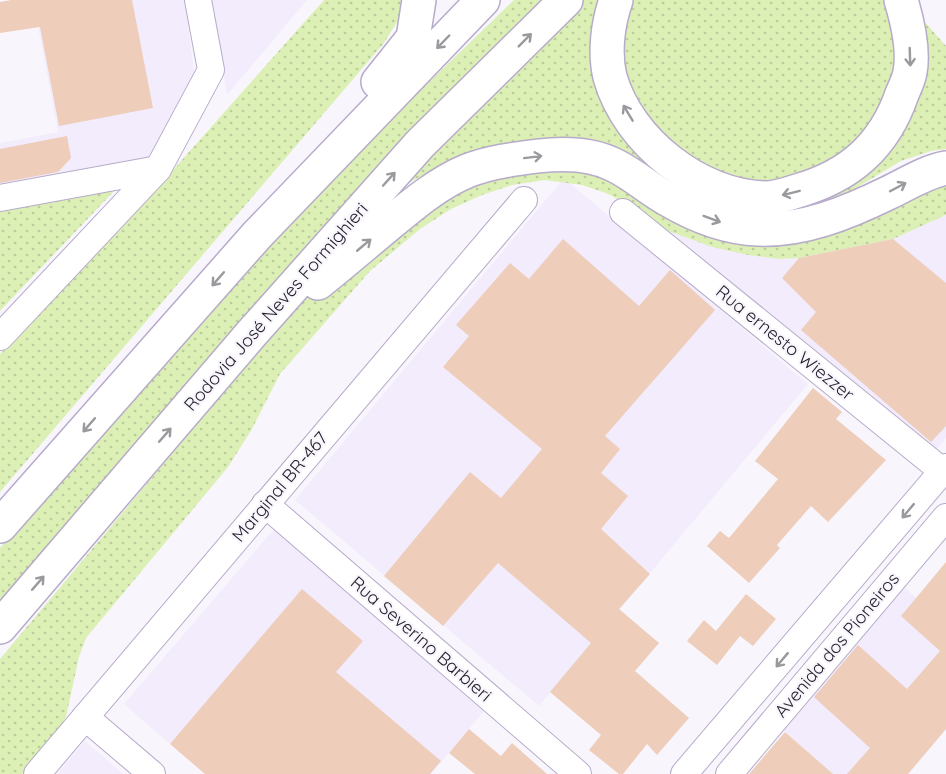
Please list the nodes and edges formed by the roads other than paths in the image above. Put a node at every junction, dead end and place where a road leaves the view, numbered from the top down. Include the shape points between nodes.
1 (198, 0) edge
2 (419, 0) edge
3 (483, 0) edge
4 (567, 0) edge
5 (616, 0) edge
6 (901, 0) edge
7 (946, 168) edge
8 (158, 169) junction
9 (0, 198) edge
10 (524, 200) dead end
11 (623, 212) dead end
12 (257, 235) junction
13 (252, 333) junction
14 (0, 337) edge
15 (945, 471) edge
16 (265, 504) junction
17 (946, 517) edge
18 (0, 526) edge
19 (826, 608) junction
20 (0, 627) edge
21 (850, 630) junction
22 (85, 717) junction
23 (721, 732) junction
24 (747, 752) junction
25 (37, 774) edge
26 (152, 774) edge
27 (578, 774) edge
28 (684, 774) edge
29 (729, 774) edge

1 - 8 street via 212,70
2 - 12 highway via 413,38 303,170
3 -> 12 highway
13 -> 4 highway, Rodovia José Neves Formighieri via 420,144
6 -> 5 highway via 908,21 910,71 885,132 869,152 820,185 767,199 716,188 690,177 659,154 631,119 610,76 607,49
13 -> 7 highway via 442,184 467,171 506,160 585,156 613,164 668,200 693,211 755,229 779,229 837,215
8 - 9 street
8 - 14 street
10 - 16 street, Marginal BR-467
11 - 15 street, Rua ernesto Wiezzer
12 -> 18 highway
20 -> 13 highway, Rodovia José Neves Formighieri
15 -> 19 street
16 - 22 street, Marginal BR-467
16 - 27 street, Rua Severino Barbieri
17 - 21 street, Avenida dos Pioneiros
19 - 21 street
19 -> 23 street
21 - 24 street, Avenida dos Pioneiros
22 - 25 street, Marginal BR-467
22 - 26 street
23 - 24 street
23 - 28 street
24 - 29 street, Avenida dos Pioneiros

